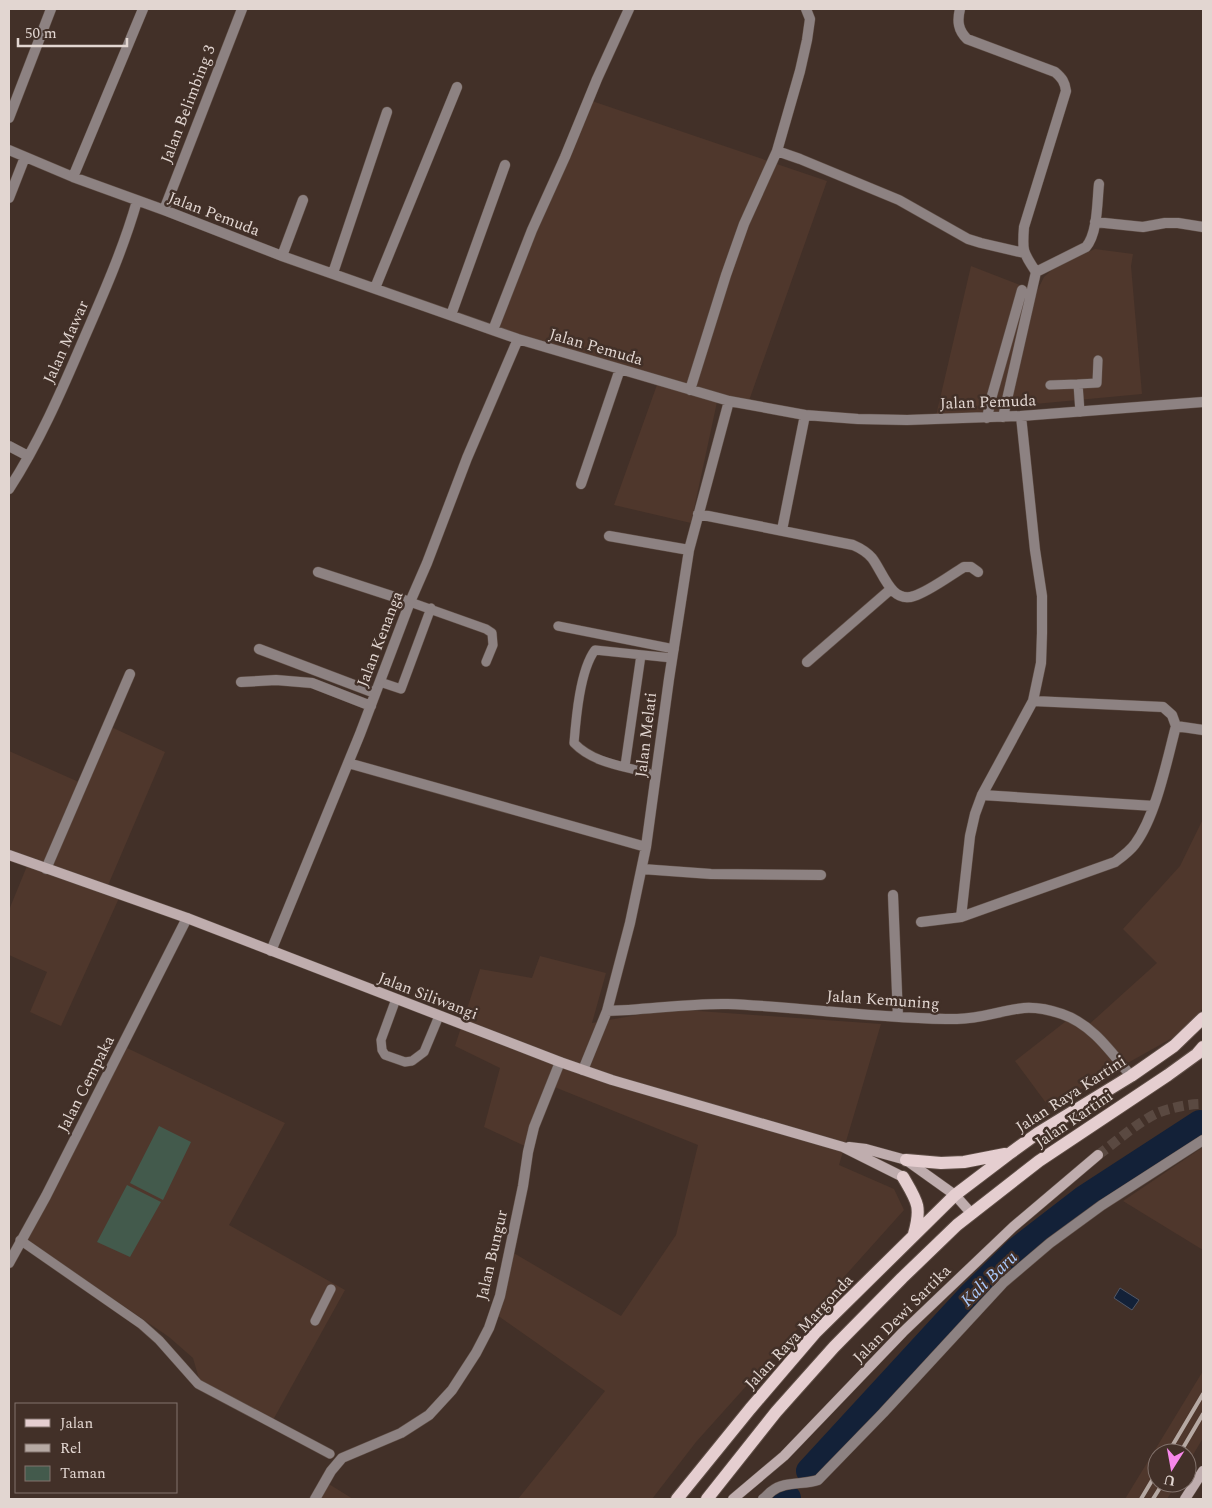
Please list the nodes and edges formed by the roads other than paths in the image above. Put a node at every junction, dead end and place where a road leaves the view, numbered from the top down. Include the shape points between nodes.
1 (51, 9) edge
2 (143, 9) edge
3 (242, 9) edge
4 (629, 9) edge
5 (806, 9) edge
6 (960, 9) edge
7 (457, 87) dead end
8 (387, 112) dead end
9 (9, 118) edge
10 (9, 150) edge
11 (777, 151) junction
12 (25, 157) junction
13 (505, 166) dead end
14 (73, 177) junction
15 (1100, 184) dead end
16 (9, 198) edge
17 (302, 200) dead end
18 (137, 202) junction
19 (164, 210) junction
20 (1095, 222) junction
21 (1203, 227) edge
22 (1024, 252) junction
23 (282, 256) junction
24 (1036, 272) junction
25 (333, 273) junction
26 (375, 288) junction
27 (1022, 290) dead end
28 (451, 315) junction
29 (493, 330) junction
30 (518, 339) junction
31 (1098, 360) dead end
32 (620, 369) junction
33 (1078, 384) junction
34 (1050, 385) dead end
35 (690, 390) junction
36 (729, 401) junction
37 (1203, 402) edge
38 (1080, 412) junction
39 (805, 415) junction
40 (1022, 416) junction
41 (1003, 417) junction
42 (988, 418) junction
43 (9, 446) edge
44 (28, 456) junction
45 (581, 484) dead end
46 (9, 489) edge
47 (698, 514) junction
48 (782, 530) junction
49 (610, 536) dead end
50 (689, 550) junction
51 (318, 572) dead end
52 (978, 572) dead end
53 (891, 590) junction
54 (410, 602) junction
55 (431, 608) junction
56 (558, 626) dead end
57 (259, 649) dead end
58 (673, 653) junction
59 (641, 655) junction
60 (486, 662) dead end
61 (807, 662) dead end
62 (130, 674) dead end
63 (241, 682) dead end
64 (380, 682) junction
65 (376, 694) junction
66 (1033, 701) junction
67 (370, 706) junction
68 (1176, 726) junction
69 (1203, 730) edge
70 (348, 763) junction
71 (625, 766) junction
72 (652, 774) junction
73 (982, 795) junction
74 (1154, 806) junction
75 (646, 847) junction
76 (9, 855) edge
77 (46, 869) junction
78 (642, 869) junction
79 (822, 875) dead end
80 (894, 895) dead end
81 (961, 917) junction
82 (187, 918) junction
83 (920, 922) dead end
84 (271, 950) junction
85 (396, 999) junction
86 (607, 1011) junction
87 (439, 1016) junction
88 (898, 1017) junction
89 (1203, 1018) edge
90 (1201, 1054) edge
91 (560, 1062) junction
92 (583, 1070) junction
93 (1131, 1076) junction
94 (1203, 1140) edge
95 (843, 1147) junction
96 (1009, 1154) junction
97 (1098, 1155) tunnel mouth
98 (906, 1160) junction
99 (903, 1177) joint
100 (955, 1196) junction
101 (971, 1213) junction
102 (913, 1236) junction
103 (20, 1240) junction
104 (9, 1263) edge
105 (331, 1289) dead end
106 (315, 1321) dead end
107 (330, 1454) dead end
108 (1203, 1471) edge
109 (315, 1499) edge
110 (677, 1499) edge
111 (707, 1499) edge
112 (733, 1499) edge
113 (763, 1499) edge
114 (1185, 1499) edge

1 - 9 street
2 - 14 street
3 - 19 street, Jalan Belimbing 3
4 - 29 street via 532,230
5 - 11 street via 810,19 807,40
6 - 22 street via 958,24 967,39 1055,72 1064,80 1066,90 1024,227
7 - 26 street
8 - 25 street
10 - 12 street, Jalan Pemuda
11 - 22 street via 899,200 968,239
11 - 35 street via 744,224
12 - 14 street, Jalan Pemuda
12 - 16 street
13 - 28 street
14 - 18 street, Jalan Pemuda
15 - 20 street
17 - 23 street
18 - 19 street, Jalan Pemuda
18 - 44 street, Jalan Mawar via 129,231 100,302 60,394
19 - 23 street, Jalan Pemuda
20 - 21 street via 1143,227 1178,223
20 - 24 street via 1086,247
22 - 24 street
23 - 25 street, Jalan Pemuda
24 - 41 street
25 - 26 street, Jalan Pemuda
26 - 28 street, Jalan Pemuda
27 - 42 street
28 - 29 street, Jalan Pemuda
29 - 30 street, Jalan Pemuda
30 - 32 street, Jalan Pemuda
30 - 54 street, Jalan Kenanga
31 - 33 lane via 1097,383
32 - 35 street, Jalan Pemuda
32 - 45 street
33 - 34 lane
33 - 38 lane
35 - 36 street, Jalan Pemuda
36 - 39 street, Jalan Pemuda
36 - 47 street, Jalan Melati
37 - 38 street, Jalan Pemuda
38 - 40 street, Jalan Pemuda
39 - 42 street, Jalan Pemuda via 897,420
39 - 48 street
40 - 41 street, Jalan Pemuda
40 - 66 street via 1042,596 1040,663
41 - 42 street, Jalan Pemuda
43 - 44 street
44 - 46 street, Jalan Mawar
47 - 48 street
47 - 50 street, Jalan Melati
48 - 53 street via 863,550 872,558
49 - 50 street
50 - 58 street, Jalan Melati
51 - 54 street
52 - 53 street via 972,567 964,567 908,598
53 - 61 street
54 - 55 lane
54 - 64 street, Jalan Kenanga
55 - 60 lane via 492,633
55 - 64 lane via 401,689
56 - 58 lane
57 - 65 street
58 - 59 lane
58 - 72 street, Jalan Melati
59 - 71 lane
59 - 71 lane via 595,650 589,659 576,711 574,744 600,760
62 - 77 street
63 - 67 street via 312,683
64 - 65 street, Jalan Kenanga
65 - 67 street, Jalan Kenanga
66 - 68 street via 1163,707 1172,715
66 - 73 street
67 - 70 street, Jalan Kenanga
68 - 69 street
68 - 74 street
70 - 75 street
70 - 84 street, Jalan Kenanga
71 - 72 lane
72 - 75 street, Jalan Melati
73 - 74 street
73 - 81 street via 970,836
74 - 81 street via 1136,843 1115,862
75 - 78 street, Jalan Melati
76 - 77 main road, Jalan Siliwangi
77 - 82 main road, Jalan Siliwangi
78 - 79 street via 711,874
78 - 86 street, Jalan Melati
80 - 88 street
81 - 83 street
82 - 84 main road, Jalan Siliwangi
82 - 103 street, Jalan Cempaka via 46,1196
84 - 85 main road, Jalan Siliwangi
85 - 87 main road, Jalan Siliwangi
85 - 87 lane via 381,1040 384,1055 404,1062 412,1061 424,1052
86 - 88 street, Jalan Kemuning via 726,1004
86 - 92 street, Jalan Melati
87 - 91 main road, Jalan Siliwangi
88 - 93 street, Jalan Kemuning via 972,1019 1026,1008 1049,1010 1063,1014 1092,1031
89 - 93 main road, Jalan Raya Kartini via 1174,1046
90 - 101 main road, Jalan Kartini via 1039,1161
91 - 92 main road, Jalan Siliwangi
91 - 109 street, Jalan Bungur via 534,1127 500,1296 476,1353 452,1390 429,1415 401,1433 342,1458
92 - 95 main road, Jalan Siliwangi
93 - 96 main road, Jalan Raya Kartini
94 - 113 street via 1102,1205 1050,1243 1004,1283 818,1480 781,1486
95 - 98 main road, Jalan Siliwangi via 866,1149
95 - 99 main road, Jalan Siliwangi
96 - 98 main road via 964,1162
96 - 100 main road, Jalan Raya Kartini
97 - 112 main road, Jalan Dewi Sartika via 1013,1227 903,1332 784,1456
98 - 100 main road, Jalan Siliwangi
99 - 102 main road via 918,1205
100 - 101 main road, Jalan Siliwangi
100 - 102 main road, Jalan Raya Margonda
101 - 111 main road via 834,1347 776,1412
102 - 110 main road, Jalan Raya Margonda via 815,1333
103 - 104 street, Jalan Cempaka
103 - 107 lane via 140,1324 159,1340 198,1384
105 - 106 lane
108 - 114 main road

